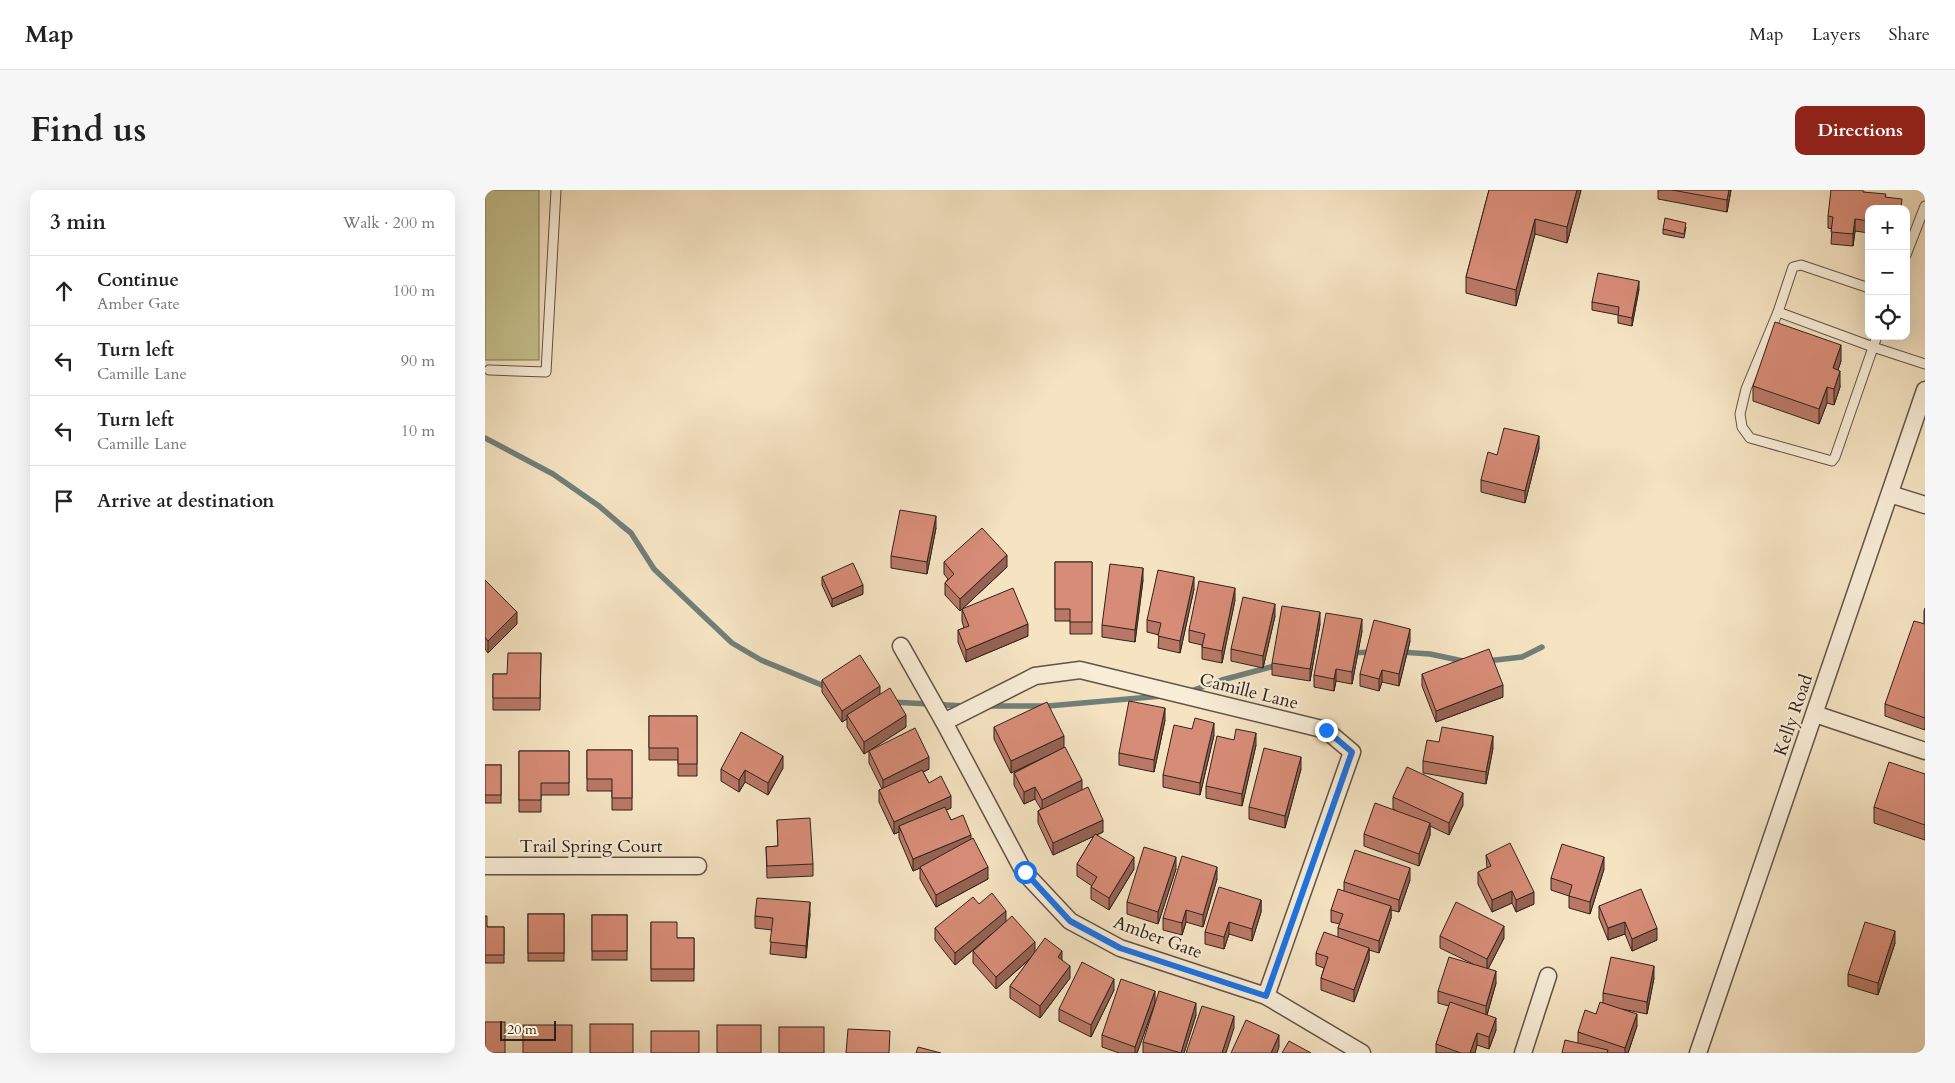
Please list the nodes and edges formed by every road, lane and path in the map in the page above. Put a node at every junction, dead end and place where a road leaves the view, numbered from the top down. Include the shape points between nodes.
1 (556, 190) edge
2 (1925, 206) edge
3 (1908, 250) edge
4 (1865, 287) edge
5 (1778, 312) junction
6 (1876, 340) edge
7 (1873, 347) junction
8 (1925, 364) edge
9 (489, 370) dead end
10 (1925, 390) edge
11 (1890, 494) junction
12 (1925, 505) edge
13 (901, 646) dead end
14 (1815, 714) junction
15 (944, 722) junction
16 (1925, 751) edge
17 (485, 866) edge
18 (698, 866) dead end
19 (1548, 976) dead end
20 (1266, 996) junction
21 (1362, 1053) edge
22 (1523, 1053) edge
23 (1698, 1053) edge

1 - 9 lane via 546,372
2 - 3 lane
4 - 5 lane via 1801,265 1793,268
5 - 7 lane
5 - 7 lane via 1746,389 1740,414 1742,427 1750,438 1831,461
6 - 7 lane
7 - 8 lane
10 - 11 street, Kelly Road
11 - 12 street
11 - 14 street, Kelly Road
13 - 15 street, Amber Gate
14 - 16 street
14 - 23 street, Kelly Road
15 - 20 street, Amber Gate via 1025,872 1070,921 1120,948
15 - 20 street, Camille Lane via 1035,676 1080,670 1326,730 1352,752
17 - 18 street, Trail Spring Court
19 - 22 street
20 - 21 street, Amber Gate

